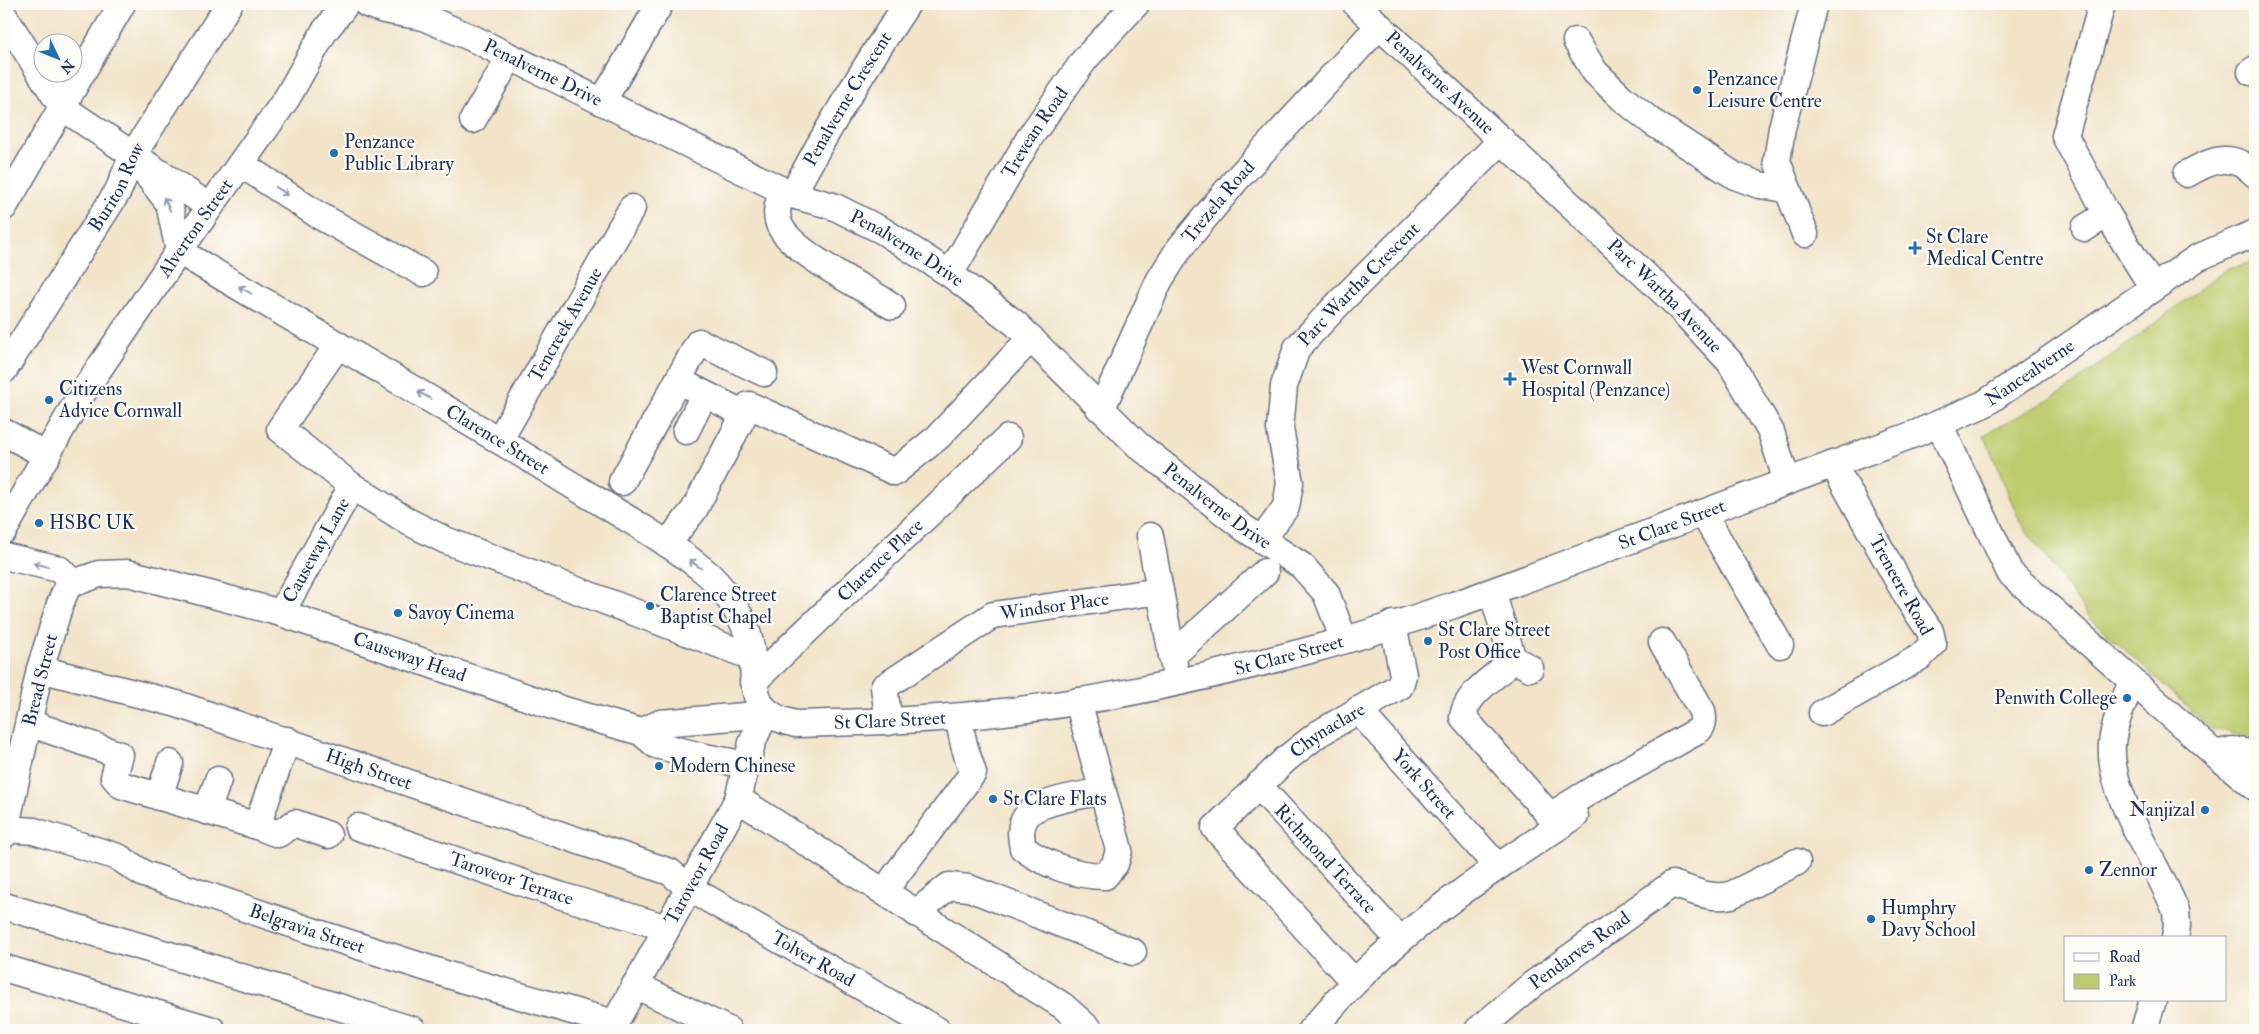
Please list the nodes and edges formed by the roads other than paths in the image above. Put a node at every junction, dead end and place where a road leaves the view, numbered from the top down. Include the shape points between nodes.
1 (122, 4) edge
2 (229, 4) edge
3 (346, 4) edge
4 (367, 4) edge
5 (660, 4) edge
6 (907, 4) edge
7 (1136, 4) edge
8 (1356, 4) edge
9 (1814, 4) edge
10 (2102, 4) edge
11 (4, 16) edge
12 (1379, 26) junction
13 (1576, 41) dead end
14 (510, 57) junction
15 (602, 102) junction
16 (62, 107) junction
17 (473, 120) dead end
18 (1502, 140) junction
19 (133, 155) junction
20 (241, 164) junction
21 (2187, 174) dead end
22 (2255, 174) edge
23 (1787, 189) junction
24 (787, 193) junction
25 (4, 207) edge
26 (210, 207) junction
27 (632, 208) dead end
28 (2108, 214) junction
29 (2085, 228) dead end
30 (2255, 232) edge
31 (1805, 234) dead end
32 (179, 251) junction
33 (423, 273) dead end
34 (950, 274) junction
35 (2153, 288) junction
36 (892, 306) dead end
37 (1031, 338) junction
38 (338, 345) junction
39 (4, 370) edge
40 (678, 382) junction
41 (704, 395) junction
42 (1099, 408) junction
43 (747, 410) junction
44 (1938, 424) junction
45 (686, 431) dead end
46 (4, 432) edge
47 (1008, 438) dead end
48 (500, 439) junction
49 (47, 456) junction
50 (1833, 464) junction
51 (1787, 481) junction
52 (622, 482) dead end
53 (352, 486) junction
54 (1703, 513) junction
55 (4, 530) edge
56 (1150, 536) dead end
57 (1262, 540) junction
58 (667, 544) junction
59 (4, 556) edge
60 (1265, 572) dead end
61 (68, 585) junction
62 (1160, 591) junction
63 (1492, 592) junction
64 (281, 613) junction
65 (1393, 624) junction
66 (1344, 640) junction
67 (1662, 642) dead end
68 (1780, 645) dead end
69 (1172, 656) junction
70 (40, 669) junction
71 (747, 674) junction
72 (1177, 681) junction
73 (2132, 682) junction
74 (1078, 701) junction
75 (1358, 710) junction
76 (1822, 713) dead end
77 (769, 714) junction
78 (958, 716) junction
79 (889, 722) junction
80 (30, 723) junction
81 (641, 732) junction
82 (287, 740) junction
83 (2214, 754) junction
84 (2255, 754) edge
85 (170, 762) dead end
86 (747, 765) junction
87 (218, 780) dead end
88 (1258, 785) junction
89 (1621, 786) dead end
90 (2255, 787) edge
91 (1103, 791) dead end
92 (159, 797) junction
93 (738, 799) junction
94 (207, 811) junction
95 (257, 826) junction
96 (358, 827) dead end
97 (4, 832) edge
98 (328, 835) dead end
99 (1489, 857) dead end
100 (1797, 862) dead end
101 (893, 879) dead end
102 (689, 888) junction
103 (4, 906) edge
104 (916, 913) junction
105 (667, 928) junction
106 (1392, 932) dead end
107 (2175, 936) edge
108 (1133, 952) dead end
109 (4, 968) edge
110 (1346, 973) dead end
111 (635, 985) junction
112 (2152, 1002) edge
113 (613, 1027) edge
114 (212, 1030) edge
115 (413, 1030) edge
116 (728, 1030) edge
117 (937, 1030) edge
118 (1090, 1030) edge
119 (1311, 1030) edge
120 (1478, 1030) edge
121 (2144, 1030) edge

1 - 16 street
2 - 19 street, Buriton Row
3 - 20 street, Alverton Street via 333,18 287,98
4 - 14 street, Penalverne Drive via 424,17
5 - 15 street
6 - 24 street, Penalverne Crescent
7 - 34 street, Trevean Road via 1086,59 1030,137
8 - 12 street, Penalverne Avenue
9 - 23 street via 1782,128 1777,161
10 - 28 street via 2065,136
11 - 16 street
12 - 18 street, Penalverne Avenue
12 - 42 street, Trezela Road via 1235,181 1179,249 1159,281
13 - 23 street via 1595,72 1652,122 1735,176 1759,185
14 - 15 street, Penalverne Drive
14 - 17 street
15 - 24 street, Penalverne Drive
16 - 19 street
16 - 25 street
18 - 51 street, Parc Wartha Avenue via 1675,303 1730,362 1771,432
18 - 57 street, Parc Wartha Crescent via 1298,348 1284,386 1280,429 1290,483 1286,507
19 - 26 street
32 -> 19 street via 169,203
19 - 39 street, Buriton Row via 118,191
20 - 26 street, Alverton Street
20 -> 33 street via 318,215
21 - 22 street via 2207,162 2226,158
23 - 31 street
24 - 34 street, Penalverne Drive via 833,206 882,231
24 - 36 street, Penalverne Crescent via 776,210 780,227 793,243
26 - 32 street, Alverton Street
27 - 48 street, Tencreek Avenue
28 - 29 street
28 - 35 street
30 - 35 street, Nancealverne via 2197,258
38 -> 32 street, Clarence Street
32 - 49 street, Alverton Street via 79,398
34 - 37 street, Penalverne Drive
35 - 44 street, Nancealverne via 1984,404
37 - 42 street, Penalverne Drive
37 - 43 street via 938,437 895,472
48 -> 38 street, Clarence Street
38 - 53 street via 280,429
40 - 41 street
40 - 43 street via 700,342 767,365
40 - 52 street
41 - 43 street
41 - 45 street
42 - 57 street, Penalverne Drive via 1138,445
43 - 58 street via 694,510
44 - 50 street, Nancealverne
44 - 73 street via 2010,574
46 - 49 street
47 - 71 street, Clarence Place
48 - 58 street, Clarence Street
49 - 55 street, Alverton Street
50 - 51 street, Nancealverne
50 - 76 street, Treneere Road via 1930,631 1933,644 1920,657
51 - 54 street, St Clare Street
53 - 64 street, Causeway Lane
53 - 71 street via 445,540
54 - 63 street, St Clare Street
54 - 68 street
56 - 62 street
57 - 66 street, Penalverne Drive via 1302,566 1326,593
71 -> 58 street, Clarence Street via 748,635 733,604 704,570
61 -> 59 street via 67,577 59,569
60 - 69 street
61 - 64 street, Causeway Head via 99,574 128,572
61 - 70 street, Bread Street
62 - 69 street
62 - 79 street, Windsor Place via 993,614 884,687
63 - 65 street, St Clare Street
63 - 67 street via 1522,663 1502,671 1470,697 1463,717 1550,816 1702,726 1702,710
64 - 81 street, Causeway Head via 564,710
65 - 66 street, St Clare Street
65 - 75 street, Chynaclare via 1404,674 1400,686
66 - 72 street, St Clare Street
69 - 72 street
70 - 80 street, Bread Street
70 - 82 street, High Street via 176,704
71 - 77 street, Clarence Street via 758,703
72 - 74 street, St Clare Street
73 - 83 street
73 - 107 street via 2117,719 2112,745 2114,766 2120,792 2176,911
74 - 78 street, St Clare Street
74 - 91 street
75 - 88 street, Chynaclare via 1318,734
75 - 99 street, York Street
77 - 79 street, St Clare Street via 796,724
77 - 81 street via 660,723
77 - 86 street, Taroveor Road via 760,724
78 - 79 street, St Clare Street
78 - 101 street via 973,773
80 - 92 street via 120,755 114,777 121,785
80 - 97 street, Bread Street
81 - 86 street, Causeway Head via 656,745
82 - 95 street
82 - 102 street, High Street via 670,872
83 - 84 street via 2233,750
83 - 90 street
85 - 92 street
86 - 93 street, Taroveor Road
87 - 94 street
88 - 106 street, Richmond Terrace
88 - 110 street, Chynaclare via 1214,828
89 - 119 street via 1448,902 1358,980
92 - 94 street
93 - 102 street, Taroveor Road
93 - 104 street
94 - 95 street
95 - 98 street via 278,834 295,822
96 - 105 street, Taroveor Terrace
97 - 113 street, Belgravia Street via 34,831 118,857 144,874
100 - 120 street, Pendarves Road via 1720,898 1704,896 1672,884 1534,984
102 - 105 street, Taroveor Road
102 - 117 street, Tolver Road
103 - 115 street
104 - 108 street via 949,886 969,888
104 - 118 street via 1063,1006
105 - 111 street, Taroveor Road
109 - 114 street
111 - 113 street, Taroveor Road
111 - 116 street
112 - 121 street

